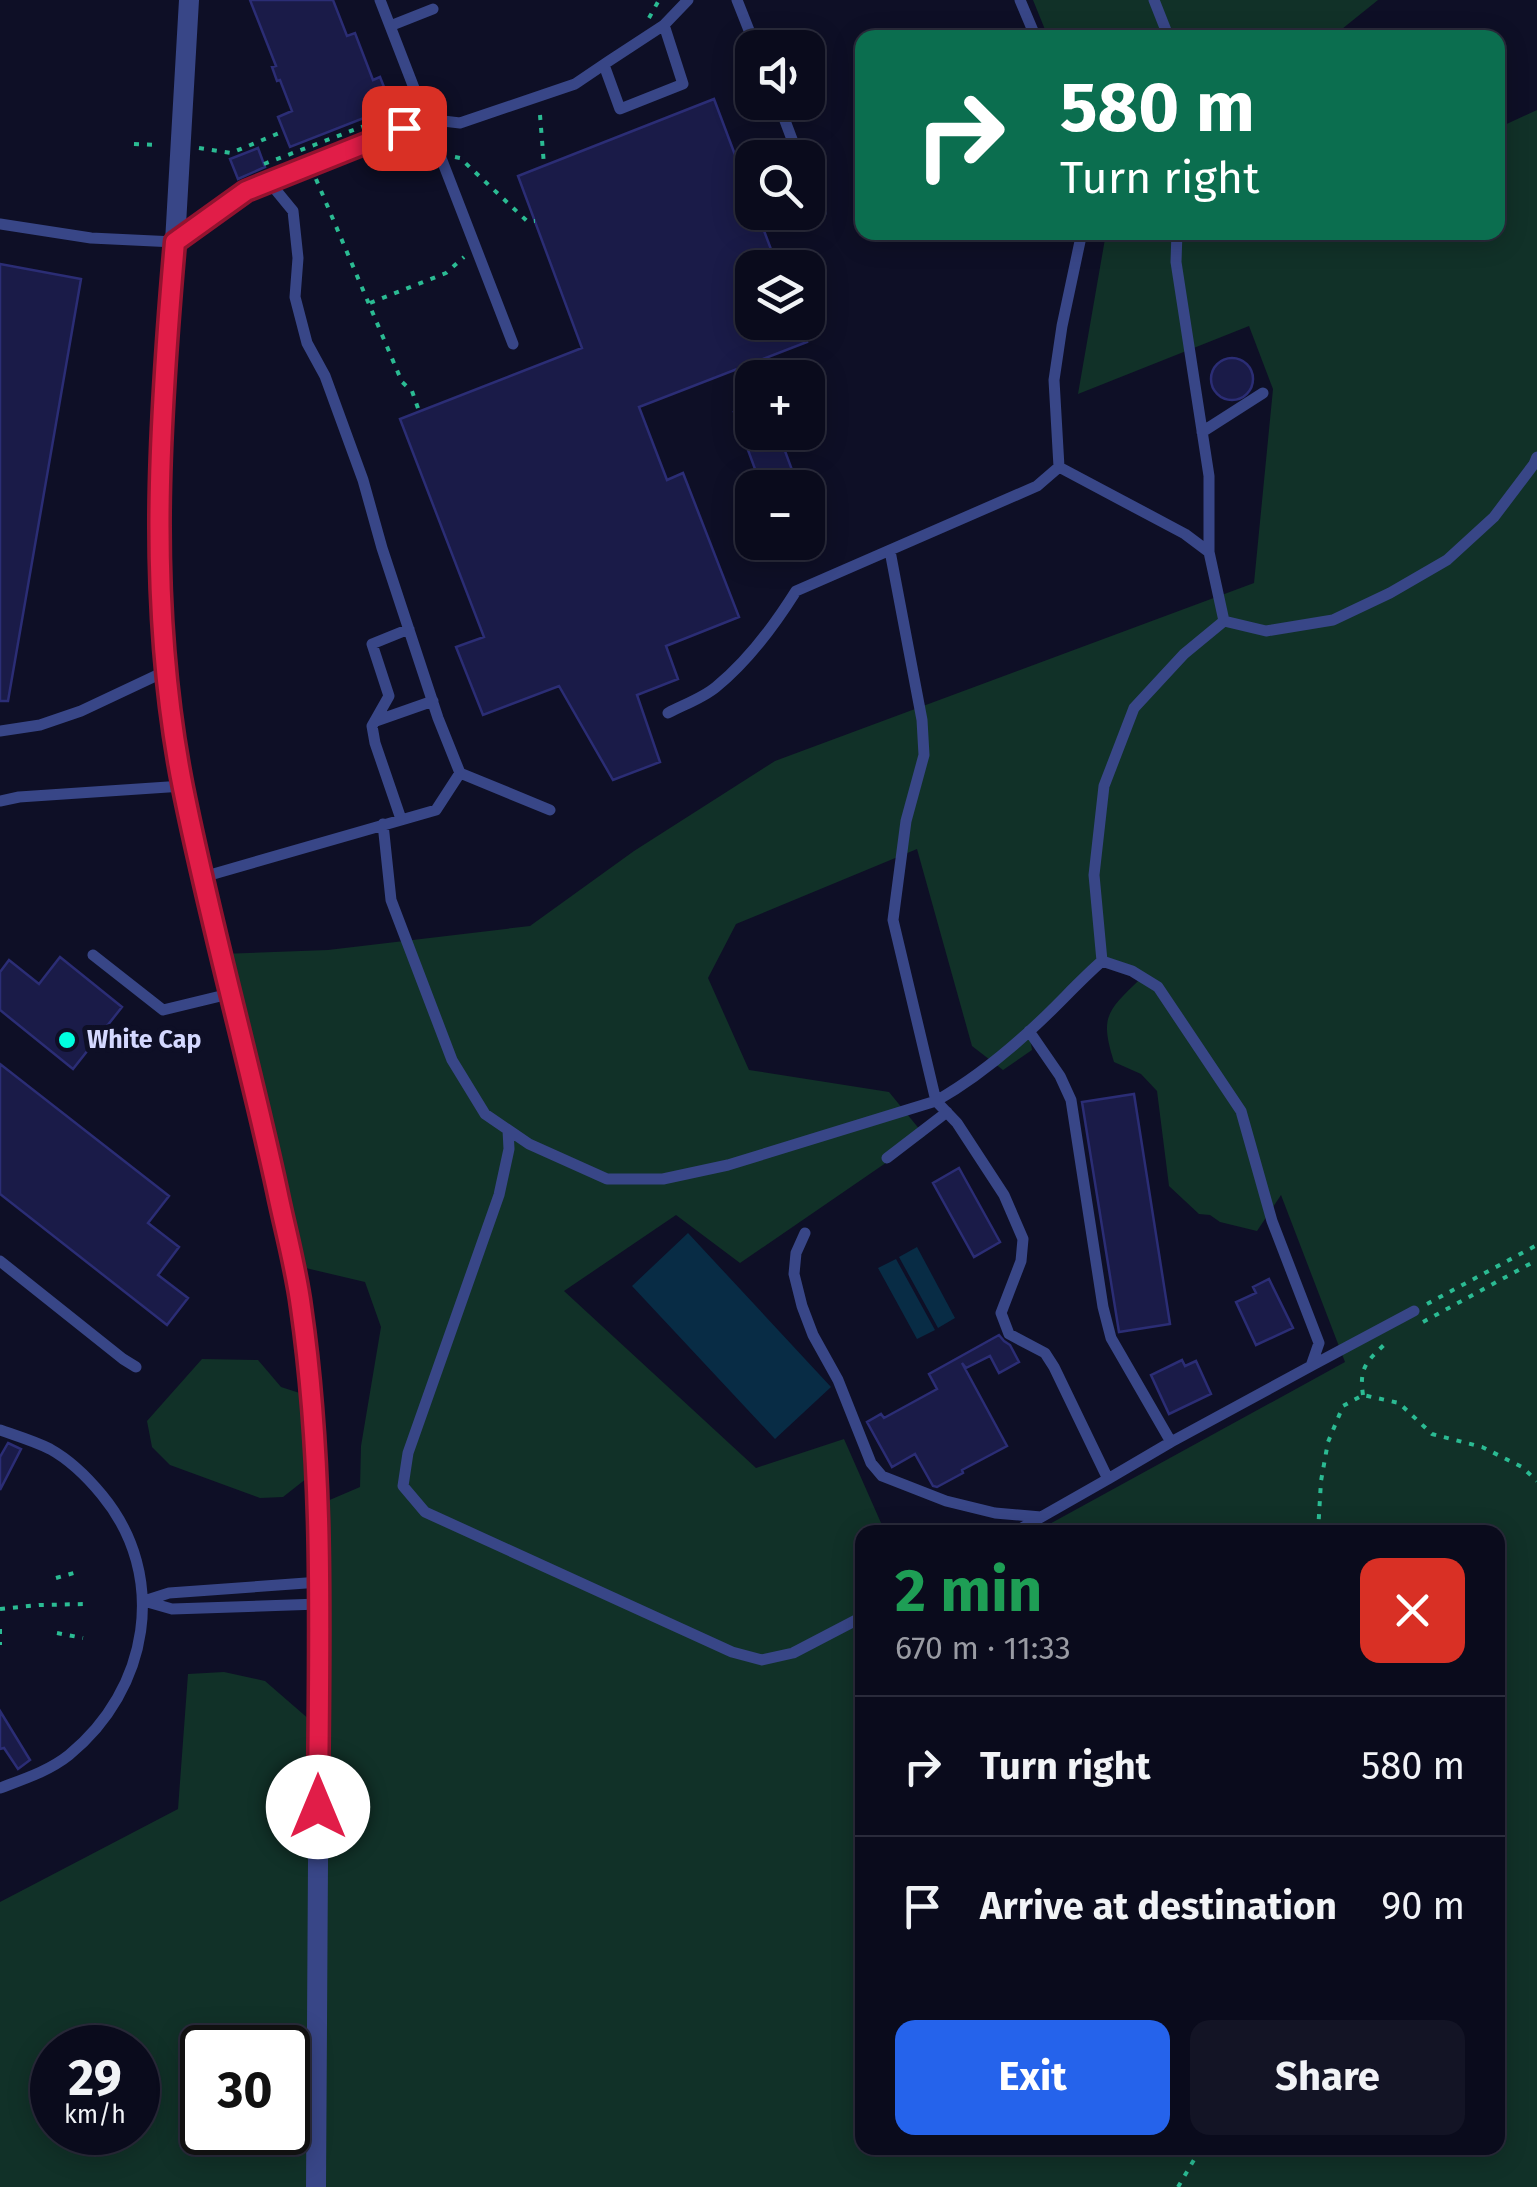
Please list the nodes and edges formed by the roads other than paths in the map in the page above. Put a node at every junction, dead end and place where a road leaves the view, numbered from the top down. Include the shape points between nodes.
1 (189, 0) edge
2 (380, 0) edge
3 (688, 0) edge
4 (738, 0) edge
5 (1020, 0) edge
6 (1154, 0) edge
7 (433, 8) dead end
8 (664, 25) junction
9 (390, 26) junction
10 (749, 30) edge
11 (1033, 30) edge
12 (1167, 30) edge
13 (604, 65) junction
14 (426, 119) junction
15 (270, 182) junction
16 (0, 224) edge
17 (1080, 240) edge
18 (1176, 240) edge
19 (175, 242) junction
20 (513, 344) dead end
21 (1264, 393) dead end
22 (1202, 432) junction
23 (1537, 457) edge
24 (1059, 467) junction
25 (890, 551) junction
26 (1209, 552) junction
27 (1224, 621) junction
28 (409, 629) junction
29 (166, 671) junction
30 (433, 701) junction
31 (668, 713) dead end
32 (375, 722) junction
33 (0, 731) edge
34 (460, 773) junction
35 (183, 786) junction
36 (0, 801) edge
37 (550, 810) dead end
38 (400, 820) junction
39 (383, 824) junction
40 (204, 877) junction
41 (94, 955) dead end
42 (1102, 961) junction
43 (229, 994) junction
44 (1029, 1031) junction
45 (936, 1102) junction
46 (946, 1112) junction
47 (508, 1130) junction
48 (887, 1158) dead end
49 (805, 1233) dead end
50 (0, 1261) edge
51 (1418, 1317) road end
52 (1310, 1366) junction
53 (136, 1367) dead end
54 (0, 1430) edge
55 (1170, 1442) junction
56 (1108, 1479) junction
57 (1041, 1517) junction
58 (1027, 1525) edge
59 (320, 1582) junction
60 (200, 1590) junction
61 (144, 1601) junction
62 (319, 1604) junction
63 (201, 1609) junction
64 (855, 1621) edge
65 (0, 1788) edge
66 (316, 2187) edge

1 - 19 street
2 - 9 lane
3 - 8 lane
4 - 10 lane
5 - 11 lane
6 - 12 lane
7 - 9 lane
8 - 13 lane
8 - 13 lane via 683,84 620,109
9 - 14 lane
13 - 14 lane via 575,84 460,123
14 - 15 lane
14 - 20 lane
15 - 19 lane via 246,191
15 - 28 lane via 293,211 295,297 307,343 363,480
16 - 19 lane
17 - 24 lane via 1054,380
18 - 22 lane
19 - 29 street via 158,515
21 - 22 lane
22 - 26 lane
23 - 27 lane via 1494,517 1447,560 1390,593 1333,620 1266,632
24 - 25 lane via 1037,486
24 - 26 lane
25 - 31 lane via 796,592 714,690
25 - 45 lane via 924,755 906,821 894,920
26 - 27 lane
27 - 42 lane via 1134,708 1104,786 1094,874
28 - 30 lane
28 - 32 lane via 372,644 389,696
29 - 33 lane via 82,711
29 - 35 street
30 - 32 lane
30 - 34 lane
32 - 38 lane via 374,743
34 - 37 lane
34 - 38 lane via 436,810
35 - 36 lane
35 - 40 street
38 - 39 lane
39 - 40 lane
39 - 47 lane via 392,900 452,1060 485,1114
40 - 43 street
41 - 43 lane via 163,1010
42 - 44 lane
42 - 52 lane via 1158,987 1241,1110 1272,1222 1319,1343
43 - 59 street via 301,1303
44 - 45 lane
44 - 55 lane via 1072,1100 1112,1338
45 - 46 lane
45 - 47 lane via 664,1179 607,1179
46 - 48 lane
46 - 56 lane via 1004,1195 1023,1239 1001,1312 1009,1334 1045,1353
47 - 64 lane via 499,1196 408,1453 403,1486 425,1512 732,1652 762,1660 792,1653
49 - 57 lane via 794,1274 802,1306 870,1463 882,1476 946,1501
50 - 53 lane
51 - 52 lane
52 - 55 lane
54 - 61 lane via 53,1451 90,1481 128,1538
55 - 56 lane
56 - 57 lane
57 - 58 lane
59 - 60 lane
59 - 62 street
60 - 61 lane
60 - 63 lane
61 - 63 lane
61 - 65 lane via 134,1663 115,1705 67,1756
62 - 63 lane
62 - 66 street

